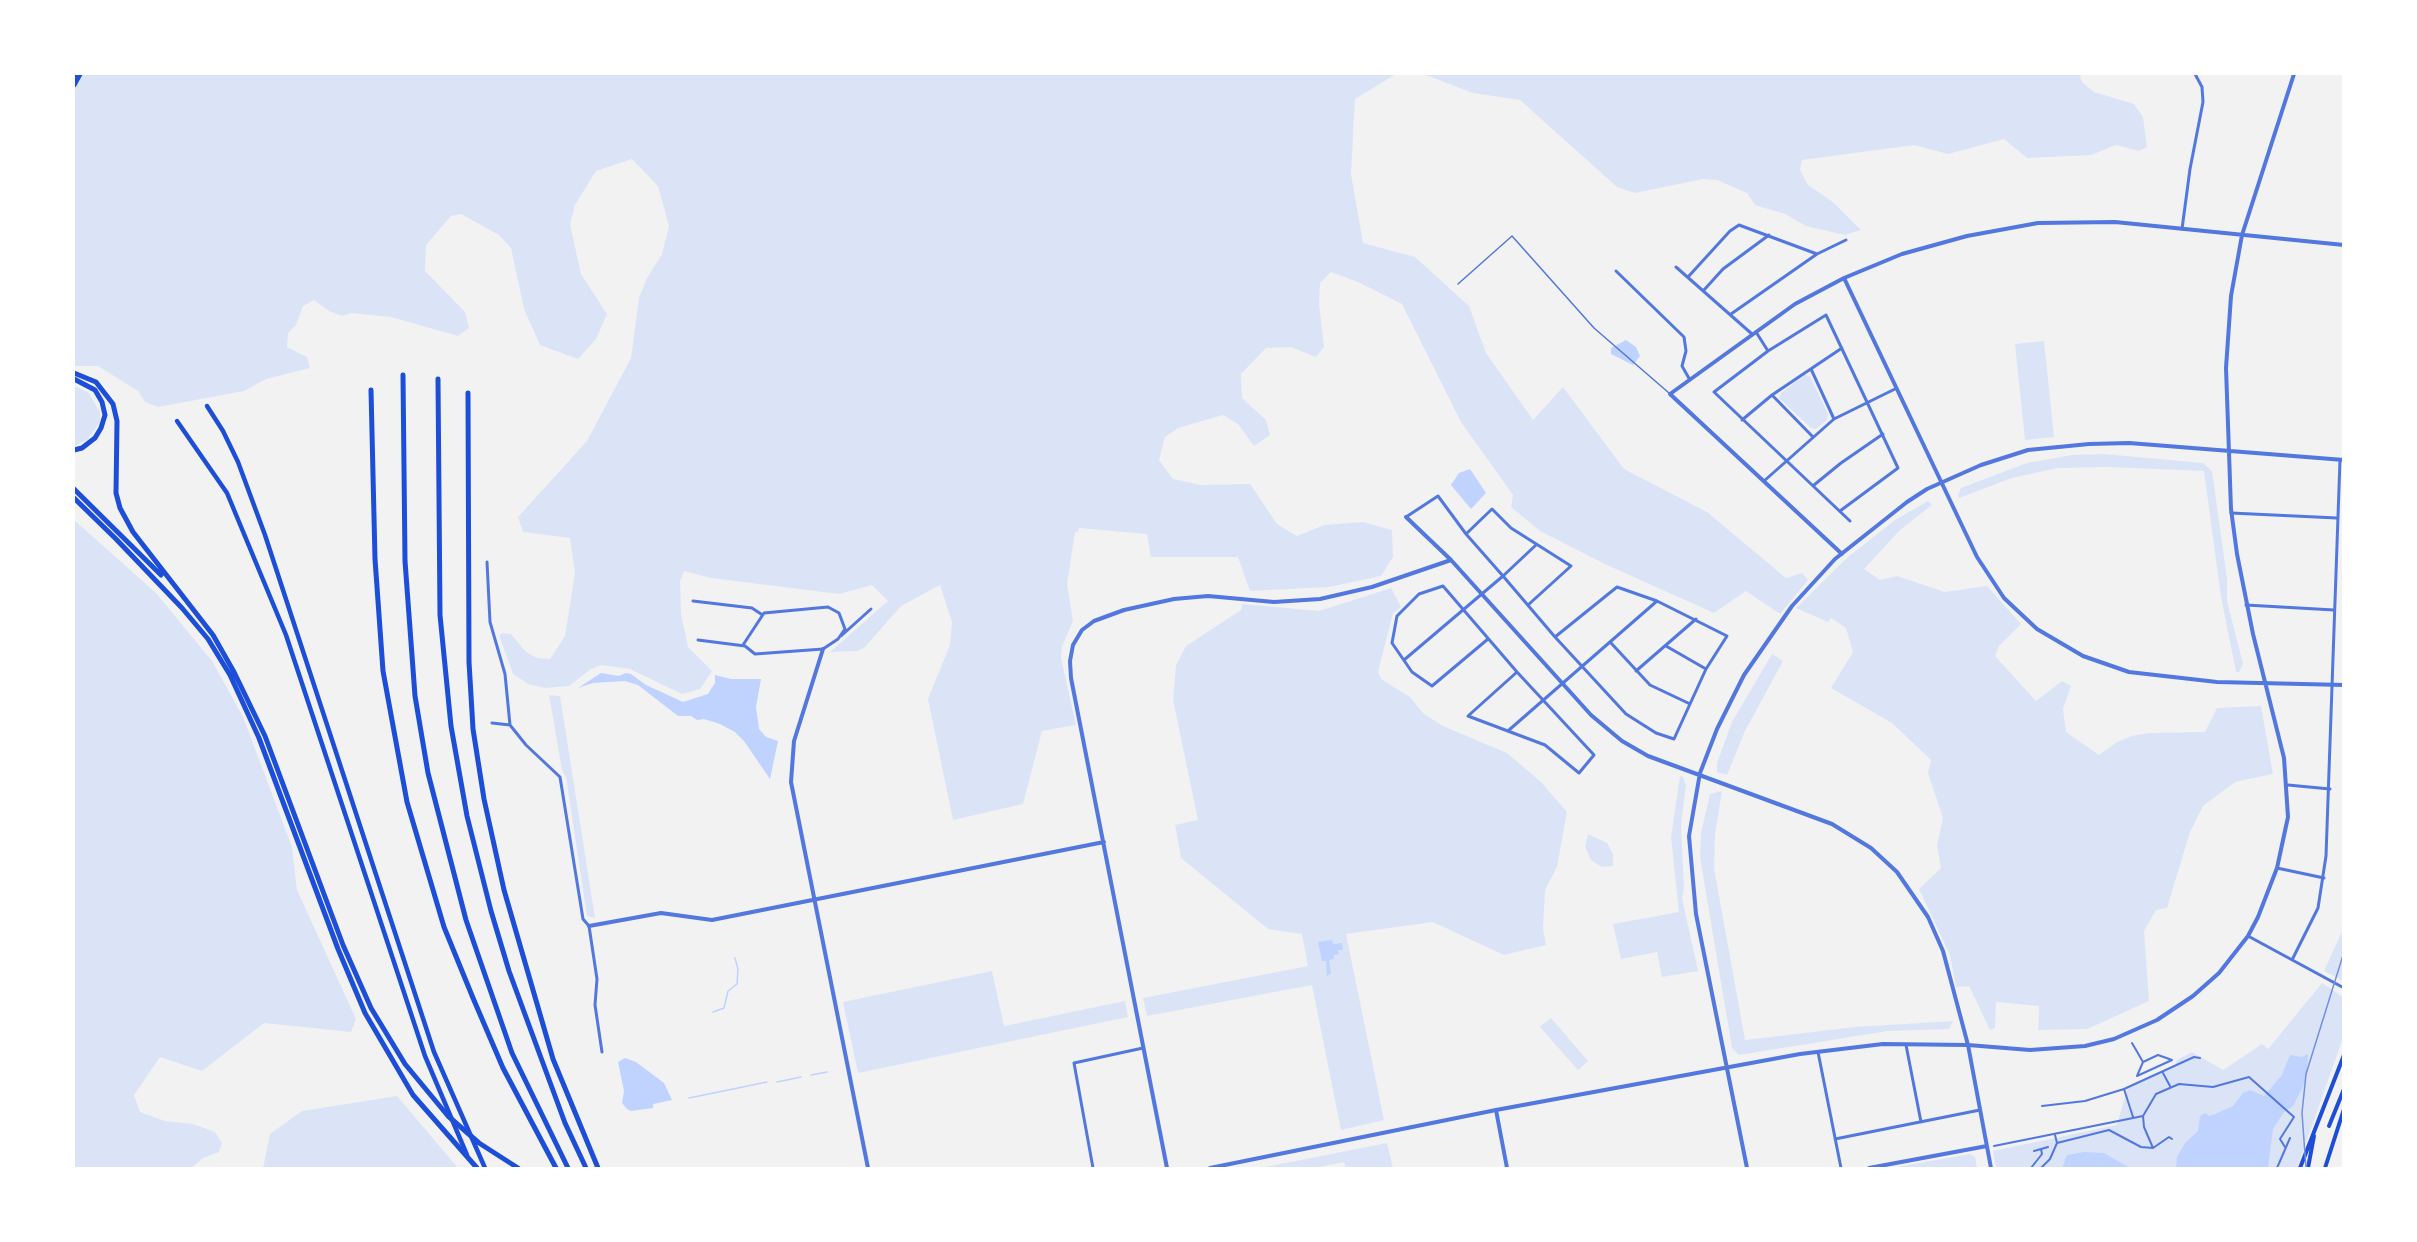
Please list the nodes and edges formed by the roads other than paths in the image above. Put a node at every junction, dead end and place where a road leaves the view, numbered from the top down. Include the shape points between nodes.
1 (80, 74) edge
2 (2195, 74) edge
3 (2294, 74) edge
4 (74, 85) edge
5 (2182, 229) junction
6 (1769, 235) junction
7 (2242, 235) junction
8 (1846, 240) dead end
9 (2343, 246) edge
10 (1817, 254) junction
11 (1676, 267) dead end
12 (1616, 270) dead end
13 (1688, 277) junction
14 (1844, 278) junction
15 (1458, 284) dead end
16 (1704, 290) junction
17 (1731, 314) junction
18 (1754, 333) junction
19 (1842, 348) junction
20 (1768, 351) junction
21 (1811, 369) junction
22 (74, 373) edge
23 (403, 375) dead end
24 (74, 379) edge
25 (438, 379) dead end
26 (1690, 380) junction
27 (1895, 389) junction
28 (371, 390) dead end
29 (468, 393) dead end
30 (1670, 394) junction
31 (1772, 395) junction
32 (1868, 401) junction
33 (207, 406) dead end
34 (1834, 418) junction
35 (1742, 420) junction
36 (177, 421) dead end
37 (1883, 434) junction
38 (1813, 437) junction
39 (74, 450) edge
40 (2227, 453) junction
41 (1786, 460) junction
42 (2342, 460) edge
43 (1764, 481) junction
44 (1942, 483) junction
45 (1814, 485) junction
46 (74, 489) edge
47 (74, 498) edge
48 (1840, 511) junction
49 (2231, 513) junction
50 (1406, 517) joint
51 (2338, 518) junction
52 (1850, 521) dead end
53 (1466, 534) junction
54 (1536, 545) junction
55 (1842, 554) junction
56 (1451, 560) junction
57 (487, 562) dead end
58 (1503, 576) junction
59 (173, 586) junction
60 (1482, 594) junction
61 (693, 601) dead end
62 (1657, 601) junction
63 (1528, 605) junction
64 (2246, 605) junction
65 (871, 609) dead end
66 (2334, 609) junction
67 (1464, 610) junction
68 (761, 614) junction
69 (1696, 619) junction
70 (1556, 637) junction
71 (838, 639) junction
72 (1488, 639) junction
73 (698, 640) dead end
74 (1611, 642) junction
75 (743, 645) junction
76 (1666, 646) junction
77 (823, 649) junction
78 (1404, 660) junction
79 (1581, 668) junction
80 (1706, 669) junction
81 (1636, 671) junction
82 (1517, 672) junction
83 (1562, 683) junction
84 (2266, 683) junction
85 (2331, 685) junction
86 (2343, 685) edge
87 (1542, 701) junction
88 (1688, 703) junction
89 (492, 723) dead end
90 (510, 725) junction
91 (1509, 730) junction
92 (1700, 773) junction
93 (2288, 785) junction
94 (2330, 789) junction
95 (1104, 842) junction
96 (2277, 868) junction
97 (2324, 878) junction
98 (813, 899) junction
99 (589, 926) junction
100 (2248, 936) junction
101 (2292, 960) junction
102 (2343, 988) edge
103 (2133, 1043) dead end
104 (1906, 1045) junction
105 (1968, 1045) junction
106 (1143, 1048) junction
107 (1818, 1052) junction
108 (602, 1053) dead end
109 (2343, 1055) edge
110 (2200, 1058) dead end
111 (2143, 1062) junction
112 (1726, 1068) junction
113 (2162, 1072) junction
114 (2170, 1086) junction
115 (2124, 1089) junction
116 (2343, 1089) edge
117 (2042, 1106) dead end
118 (2343, 1109) edge
119 (1496, 1110) junction
120 (1980, 1110) junction
121 (2143, 1116) junction
122 (2133, 1118) junction
123 (1922, 1122) junction
124 (2317, 1123) junction
125 (2329, 1126) dead end
126 (2055, 1135) junction
127 (2290, 1138) dead end
128 (1835, 1139) junction
129 (2172, 1139) dead end
130 (2057, 1143) junction
131 (1987, 1146) junction
132 (1994, 1146) dead end
133 (2048, 1147) dead end
134 (2153, 1148) junction
135 (2285, 1148) junction
136 (2041, 1149) junction
137 (2034, 1151) dead end
138 (475, 1168) edge
139 (485, 1168) edge
140 (518, 1168) edge
141 (556, 1168) edge
142 (568, 1168) edge
143 (586, 1168) edge
144 (598, 1168) edge
145 (868, 1168) edge
146 (1093, 1168) edge
147 (1167, 1168) edge
148 (1210, 1168) edge
149 (1507, 1168) edge
150 (1747, 1168) edge
151 (1841, 1168) edge
152 (1869, 1168) edge
153 (1991, 1168) edge
154 (2031, 1168) edge
155 (2041, 1168) edge
156 (2277, 1168) edge
157 (2300, 1168) edge
158 (2308, 1168) edge
159 (2325, 1168) edge

1 - 4 highway
2 - 5 street via 2202,87 2203,102
3 - 7 street
5 - 7 street
5 - 14 street via 2115,222 2038,223 1947,241
6 - 10 street
6 - 13 street via 1742,225 1736,227
6 - 16 street via 1724,269
7 - 9 street
7 - 40 street via 2227,338
8 - 10 street
10 - 17 street
11 - 13 street
12 - 26 street via 1684,338 1682,366
13 - 16 street
14 - 18 street via 1795,304
14 - 27 street
15 - 30 lane via 1512,236 1594,328
16 - 17 street
17 - 18 street
18 - 20 street
18 - 26 street
19 - 20 street via 1826,315
19 - 21 street
19 - 32 street
20 - 35 street via 1714,392
21 - 31 street
21 - 34 street
22 - 59 highway via 96,382 113,404 120,508
23 - 142 highway via 405,561 415,696 426,764 451,870 479,959 520,1073
24 - 39 highway via 98,394 105,415 95,438
25 - 143 highway via 440,615 467,816 519,1001
26 - 30 street
27 - 32 street
27 - 44 street
28 - 141 highway via 375,559 383,671 407,802 448,938 503,1068
29 - 144 highway via 469,662 473,729 484,799 504,890 553,1059
30 - 43 street
31 - 35 street
31 - 38 street
32 - 34 street
32 - 37 street
33 - 139 highway via 238,462 265,535 434,1052
34 - 38 street
35 - 41 street
36 - 138 highway via 227,493 286,635 425,1056
37 - 45 street
37 - 48 street via 1898,468
38 - 41 street
40 - 42 street
40 - 44 street via 2130,443 2064,446 2028,450
40 - 49 street
41 - 43 street
41 - 45 street
42 - 51 street
43 - 55 street
44 - 55 street via 1890,513
44 - 84 street via 1994,585 2026,620 2061,645 2098,663 2129,672
45 - 48 street
46 - 59 highway
47 - 138 highway via 182,608 208,639 230,675 259,738 365,1013 413,1095
48 - 52 street
49 - 51 street
49 - 64 street
50 - 53 street via 1438,496
50 - 56 street
51 - 66 street
53 - 54 street via 1492,509
53 - 58 street
54 - 58 street
54 - 63 street via 1571,566
55 - 92 street via 1805,591 1765,641 1734,692
56 - 60 street
56 - 95 street via 1345,595 1284,602 1219,596 1174,599 1106,616 1082,630 1070,661 1071,676
57 - 90 street via 490,622 505,675
58 - 60 street
58 - 63 street
59 - 140 highway via 213,635 265,736 343,945 371,1008 399,1055 448,1116 479,1143
60 - 67 street
60 - 83 street
61 - 68 street via 752,608
62 - 69 street
62 - 70 street via 1617,586
62 - 74 street
63 - 70 street
64 - 66 street
64 - 84 street
65 - 71 street
66 - 85 street
67 - 72 street
67 - 78 street
67 - 78 street via 1443,586 1419,594 1397,616 1392,643
68 - 71 street via 828,607 843,618 845,629
68 - 75 street
69 - 76 street
69 - 80 street via 1727,636
70 - 79 street
71 - 77 street
72 - 78 street via 1432,686 1412,672
72 - 82 street
73 - 75 street
74 - 79 street
74 - 81 street
75 - 77 street via 755,654
76 - 80 street
76 - 81 street
77 - 98 street via 795,734 791,765 792,790
79 - 83 street
79 - 88 street via 1626,714 1674,739
80 - 88 street
81 - 88 street via 1650,685
82 - 87 street
82 - 91 street via 1468,716
83 - 87 street
83 - 92 street via 1607,730 1634,749
84 - 85 street
84 - 93 street
85 - 86 street
85 - 94 street
87 - 91 street
87 - 91 street via 1594,755 1579,773 1545,745
89 - 90 street
90 - 99 street via 560,777 583,919
92 - 105 street via 1832,824 1871,848 1897,872 1937,933
92 - 112 street via 1691,815 1689,859
93 - 94 street
93 - 96 street via 2288,817
94 - 97 street
95 - 98 street
95 - 106 street
96 - 97 street
96 - 100 street
97 - 101 street via 2314,919
98 - 99 street via 712,920 661,913
98 - 145 street
99 - 108 street
100 - 101 street
100 - 105 street via 2193,996 2123,1036 2052,1050
101 - 102 street
103 - 111 street
104 - 105 street
104 - 107 street
104 - 123 street
105 - 120 street
106 - 146 street via 1074,1063
106 - 147 street
107 - 112 street
107 - 128 street
109 - 124 main road
110 - 113 street via 2193,1057
111 - 111 street via 2137,1076 2172,1060 2158,1055
112 - 119 street
112 - 150 street
113 - 114 street
113 - 115 street
114 - 121 street via 2151,1099
114 - 135 street via 2213,1087 2249,1077 2294,1117 2280,1139
115 - 117 street via 2085,1101
115 - 122 street
116 - 125 main road
118 - 159 main road
119 - 148 street
119 - 149 street
120 - 123 street
120 - 131 street
121 - 122 street
121 - 134 street
122 - 126 street
123 - 128 street
124 - 157 main road
124 - 158 main road
126 - 130 street
126 - 132 street
127 - 135 street
128 - 151 street
129 - 134 street via 2169,1137
130 - 134 street via 2109,1131 2121,1134 2137,1146
130 - 155 street
131 - 152 street
131 - 153 street
133 - 136 street
135 - 156 street
136 - 137 street
136 - 154 street via 2042,1154

